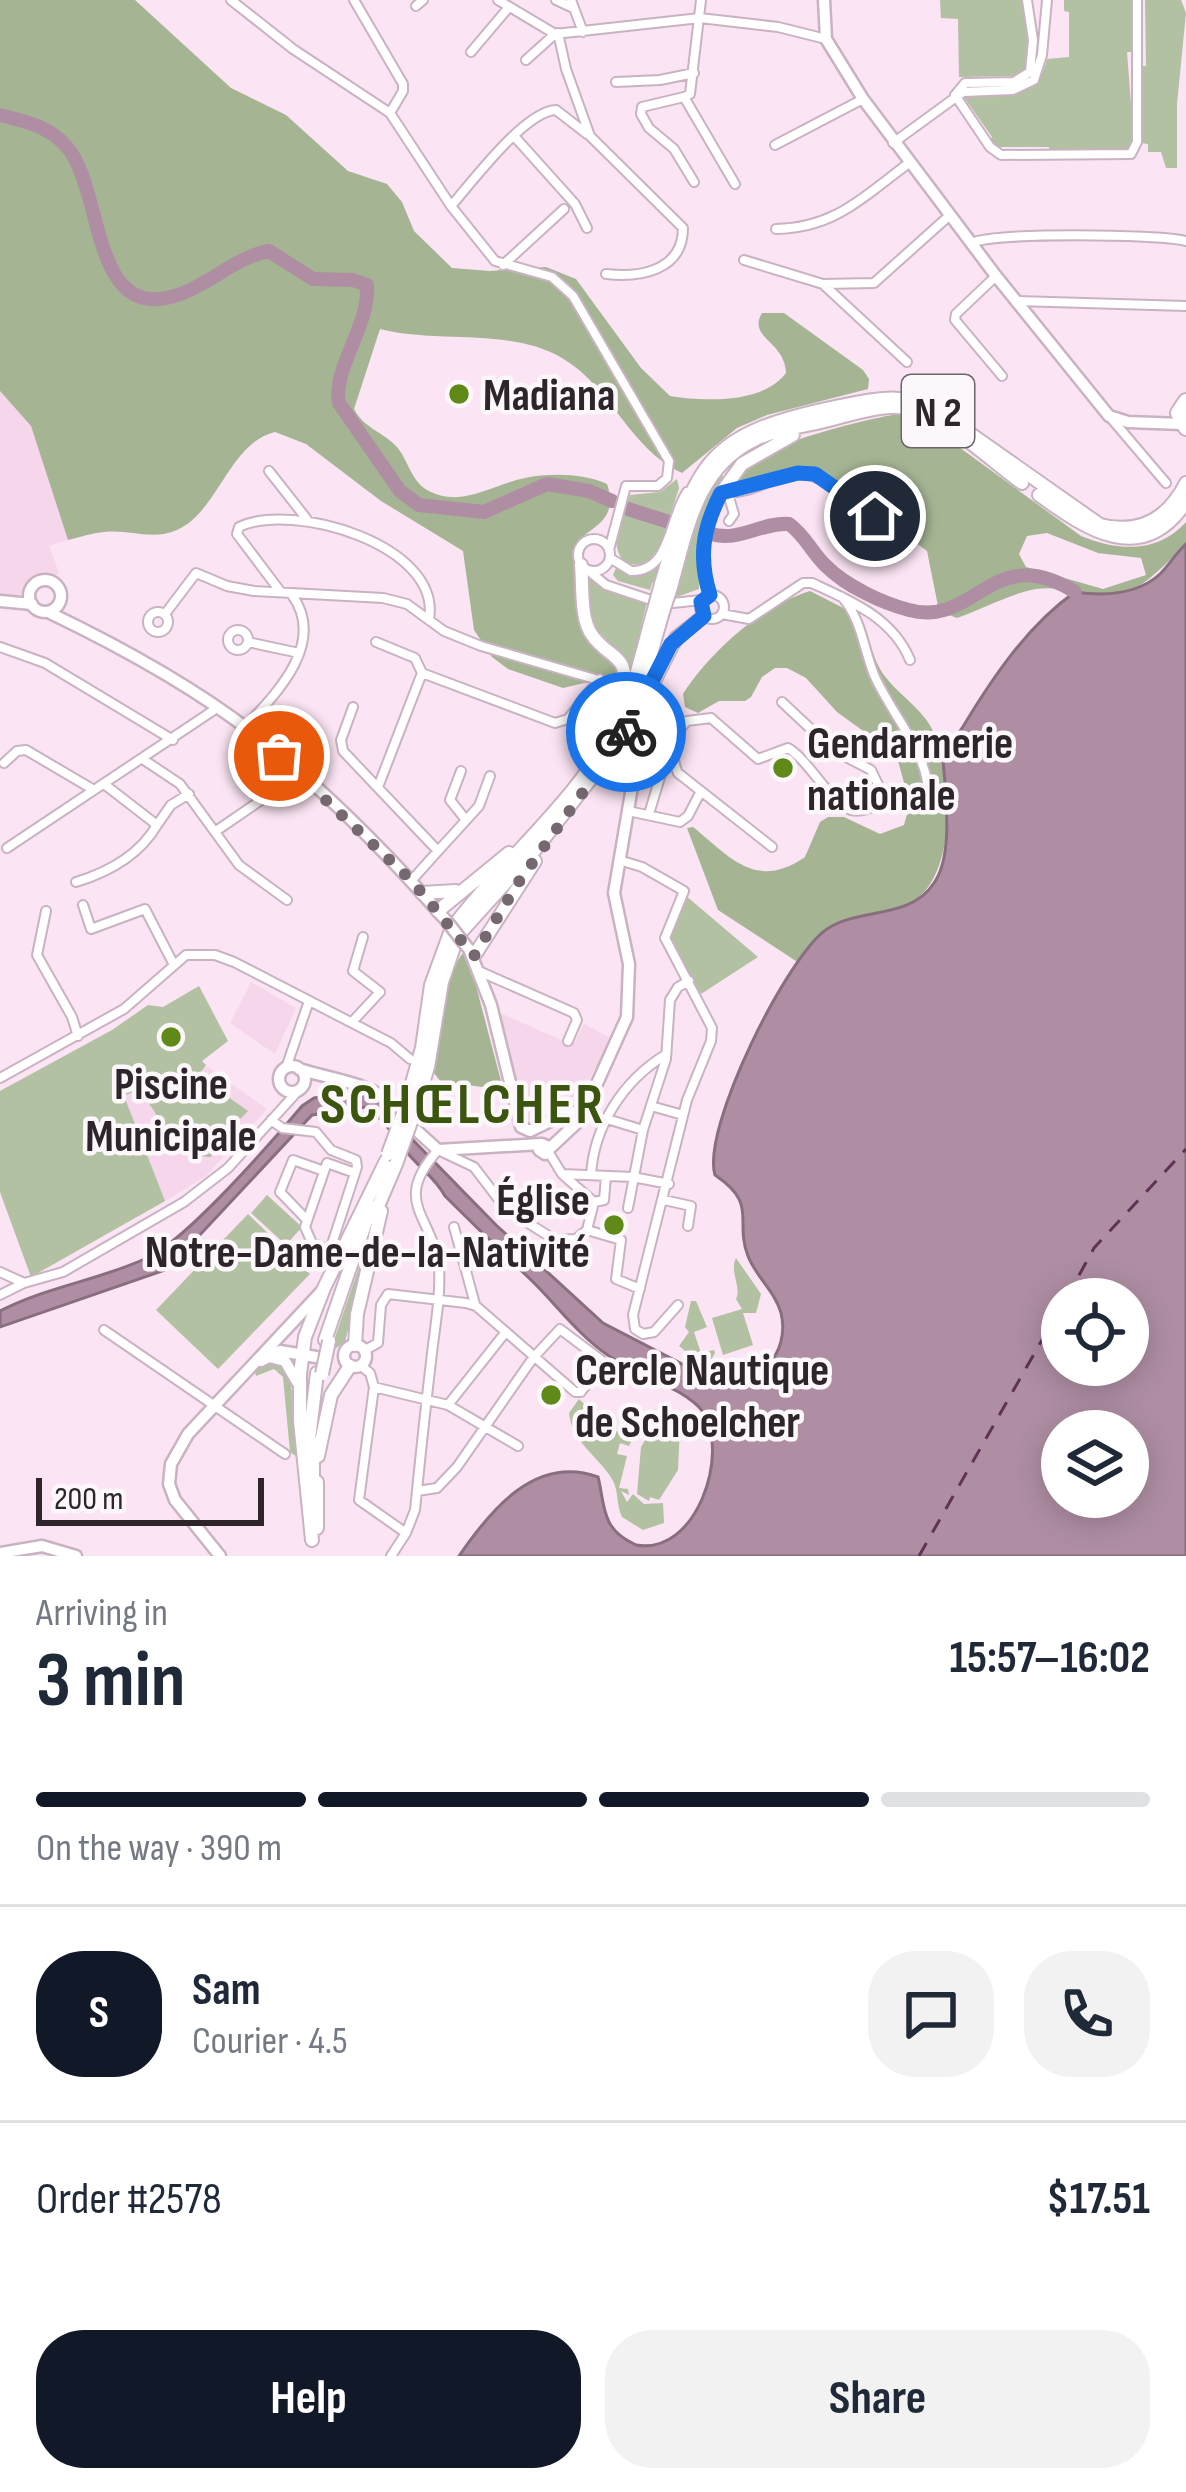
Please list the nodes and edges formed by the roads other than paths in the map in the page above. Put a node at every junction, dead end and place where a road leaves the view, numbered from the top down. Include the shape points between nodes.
1 (231, 0) edge
2 (354, 0) edge
3 (498, 0) edge
4 (556, 0) edge
5 (701, 0) edge
6 (824, 0) edge
7 (1027, 0) edge
8 (1046, 0) edge
9 (1137, 0) edge
10 (571, 3) edge
11 (509, 7) junction
12 (700, 18) junction
13 (583, 32) junction
14 (557, 34) junction
15 (826, 39) junction
16 (471, 52) dead end
17 (526, 60) dead end
18 (694, 73) junction
19 (616, 82) dead end
20 (684, 97) junction
21 (954, 98) junction
22 (863, 99) junction
23 (390, 113) junction
24 (514, 136) junction
25 (590, 136) junction
26 (893, 142) junction
27 (775, 145) dead end
28 (909, 163) junction
29 (694, 182) dead end
30 (735, 184) dead end
31 (451, 206) junction
32 (564, 208) dead end
33 (950, 215) junction
34 (587, 228) dead end
35 (776, 229) dead end
36 (1186, 242) edge
37 (971, 243) junction
38 (744, 260) dead end
39 (502, 265) junction
40 (606, 274) dead end
41 (996, 276) junction
42 (824, 284) junction
43 (1017, 301) junction
44 (1186, 306) edge
45 (907, 362) dead end
46 (1002, 376) dead end
47 (1109, 416) junction
48 (1183, 416) edge
49 (821, 422) junction
50 (269, 470) dead end
51 (1166, 483) dead end
52 (1186, 483) edge
53 (724, 493) junction
54 (852, 498) junction
55 (1186, 502) edge
56 (683, 514) junction
57 (307, 519) junction
58 (729, 521) dead end
59 (614, 522) junction
60 (677, 534) junction
61 (592, 539) junction
62 (608, 558) junction
63 (585, 568) junction
64 (286, 593) junction
65 (314, 595) junction
66 (706, 597) junction
67 (842, 597) junction
68 (31, 598) junction
69 (0, 600) edge
70 (53, 608) junction
71 (665, 610) junction
72 (302, 612) junction
73 (165, 614) dead end
74 (710, 615) junction
75 (429, 619) junction
76 (248, 642) dead end
77 (376, 642) dead end
78 (0, 647) edge
79 (299, 653) junction
80 (910, 660) dead end
81 (422, 673) junction
82 (600, 680) junction
83 (619, 686) dead end
84 (782, 702) dead end
85 (353, 707) dead end
86 (217, 708) junction
87 (245, 727) junction
88 (173, 740) junction
89 (612, 752) junction
90 (142, 760) junction
91 (4, 763) dead end
92 (663, 767) dead end
93 (461, 771) dead end
94 (490, 776) dead end
95 (104, 784) junction
96 (378, 787) junction
97 (94, 790) junction
98 (576, 790) junction
99 (700, 791) junction
100 (189, 794) junction
101 (267, 796) dead end
102 (889, 805) junction
103 (628, 811) junction
104 (649, 814) junction
105 (550, 815) junction
106 (466, 820) junction
107 (157, 825) junction
108 (216, 831) junction
109 (772, 847) dead end
110 (7, 848) dead end
111 (438, 851) junction
112 (619, 860) junction
113 (412, 881) junction
114 (76, 882) dead end
115 (463, 889) junction
116 (422, 893) junction
117 (287, 900) dead end
118 (82, 905) dead end
119 (46, 911) dead end
120 (456, 933) junction
121 (363, 937) dead end
122 (173, 964) junction
123 (481, 972) junction
124 (689, 981) junction
125 (309, 1001) junction
126 (352, 1022) junction
127 (78, 1036) junction
128 (568, 1041) dead end
129 (665, 1055) junction
130 (410, 1058) dead end
131 (292, 1065) junction
132 (0, 1078) edge
133 (331, 1080) junction
134 (294, 1090) junction
135 (651, 1106) junction
136 (583, 1113) junction
137 (683, 1115) junction
138 (408, 1116) junction
139 (607, 1119) junction
140 (272, 1120) junction
141 (643, 1130) junction
142 (545, 1149) junction
143 (435, 1153) junction
144 (390, 1160) junction
145 (324, 1171) junction
146 (355, 1173) junction
147 (562, 1174) junction
148 (591, 1175) junction
149 (606, 1176) junction
150 (632, 1178) junction
151 (669, 1184) junction
152 (664, 1199) junction
153 (594, 1202) junction
154 (628, 1208) dead end
155 (308, 1220) junction
156 (688, 1226) dead end
157 (454, 1227) dead end
158 (586, 1230) junction
159 (330, 1250) junction
160 (339, 1264) junction
161 (0, 1272) edge
162 (24, 1283) junction
163 (324, 1288) junction
164 (640, 1289) junction
165 (0, 1295) edge
166 (438, 1299) junction
167 (678, 1305) dead end
168 (476, 1306) junction
169 (104, 1330) dead end
170 (505, 1333) junction
171 (284, 1340) junction
172 (319, 1351) junction
173 (266, 1354) junction
174 (354, 1357) junction
175 (533, 1358) junction
176 (299, 1387) junction
177 (374, 1387) junction
178 (427, 1397) junction
179 (215, 1405) junction
180 (448, 1405) junction
181 (488, 1426) junction
182 (518, 1446) dead end
183 (285, 1454) dead end
184 (417, 1491) junction
185 (406, 1533) junction
186 (315, 1540) junction
187 (50, 1552) edge
188 (0, 1553) edge
189 (76, 1556) edge
190 (220, 1556) edge
191 (316, 1556) edge
192 (391, 1556) edge

1 - 23 street
2 - 23 street via 403,84
3 - 11 street
4 - 10 street
5 - 12 street
6 - 15 main road
7 - 21 street via 1030,72 1014,82 965,83
8 - 21 street via 1034,80
9 - 21 street via 1137,142 1130,154 1001,155
10 - 13 street
11 - 14 street
11 - 16 street
12 - 13 street
12 - 15 street
12 - 18 street
13 - 14 street
14 - 17 street
14 - 25 street
15 - 22 main road
18 - 19 street
18 - 20 street
20 - 29 street via 642,107 641,114
20 - 30 street
21 - 26 street
22 - 26 main road
22 - 27 street
23 - 31 street
24 - 25 street via 551,109
24 - 31 street
24 - 34 street
25 - 40 street via 683,228 678,249 658,270
26 - 28 main road
28 - 33 main road
28 - 35 street via 832,220
31 - 39 street
32 - 39 street
33 - 37 main road
33 - 42 street via 878,282
36 - 37 street
37 - 41 main road
38 - 42 street
39 - 59 street via 552,278 573,296 669,461 664,483 628,485
41 - 43 main road
41 - 46 street via 956,314
42 - 45 street
43 - 44 street
43 - 47 main road
47 - 48 main road
47 - 51 street
49 - 53 main road via 754,455
49 - 55 main road, N 2 via 888,407 918,410 1106,536 1159,529
49 - 56 main road, N 2 via 736,451
50 - 57 street
52 - 56 main road, N 2 via 1148,524 1100,525 935,409 907,397 876,398 758,428 724,446 692,487
53 - 54 street via 806,473
53 - 58 street via 734,514
53 - 66 street via 703,539
54 - 54 street via 877,520 861,543 855,537
56 - 60 main road, N 2
57 - 64 street via 248,523 236,534
57 - 75 street via 415,569 428,593
59 - 61 street
59 - 62 street
60 - 62 street via 646,571
60 - 71 main road, N 2, bridge
61 - 62 street
61 - 63 street via 579,549
62 - 63 street
62 - 63 street via 611,582 648,597 606,585
63 - 98 main road via 590,633 619,659 625,677
64 - 65 street
64 - 72 street
64 - 73 street via 196,573
65 - 72 street
65 - 75 street via 383,598
66 - 71 street
66 - 74 street
66 - 74 street via 722,601
67 - 74 street via 803,583 748,620
67 - 80 street via 885,624
67 - 102 street via 928,783 911,809
68 - 69 main road
68 - 70 main road
68 - 70 main road via 37,583 52,582 60,592
70 - 86 main road
71 - 74 street
71 - 89 main road, N 2
71 - 98 main road, N 2 via 621,715
72 - 79 street
74 - 89 main road via 671,644
74 - 103 main road via 682,640 657,684
75 - 82 street via 481,646
76 - 79 street
77 - 81 street via 412,655
78 - 88 street via 46,663
79 - 87 street via 292,674
81 - 82 street via 560,724
81 - 96 street
82 - 83 street
84 - 102 street via 823,746 871,770
85 - 96 street via 340,744
86 - 87 main road
86 - 88 street
87 - 113 main road
88 - 90 street
89 - 98 main road, N 2
90 - 95 street
90 - 100 street
91 - 97 street via 26,750
92 - 104 street
93 - 106 street via 450,800
94 - 106 street
95 - 97 street
95 - 107 street
96 - 111 street
97 - 110 street
98 - 105 main road, N 2
98 - 120 main road, N 2
98 - 120 main road
99 - 102 street via 674,762 682,726 701,717 717,721 758,759 784,748 803,757 848,809
99 - 104 street via 684,820
99 - 109 street
100 - 107 street
100 - 108 street
101 - 108 street
103 - 104 street
103 - 112 main road
105 - 115 main road
105 - 120 main road, N 2
106 - 111 street
107 - 114 street via 104,874
108 - 117 street via 239,865
111 - 113 street
112 - 124 street via 684,891 665,938
112 - 136 main road via 614,902 630,1002
113 - 116 main road
115 - 116 main road
115 - 120 main road
116 - 120 main road
118 - 122 street via 91,928 145,909
119 - 127 street via 37,955
120 - 123 main road
120 - 138 main road, N 2 via 431,1052
121 - 126 street via 353,970 380,992
122 - 125 street via 186,955 215,955
122 - 127 street via 143,995
123 - 128 street via 574,1012
123 - 136 main road via 518,1122 530,1131
124 - 129 street via 670,1000
124 - 137 street via 712,1037
125 - 126 street
125 - 131 street
126 - 130 street
127 - 132 street
129 - 135 street
129 - 139 street via 622,1092
131 - 133 main road
131 - 134 main road via 305,1080
131 - 134 main road via 278,1080
133 - 134 main road
133 - 138 main road via 377,1092
134 - 140 street
135 - 137 street
135 - 141 street
136 - 142 main road
137 - 151 street
138 - 143 main road
138 - 144 main road, N 2, bridge
139 - 141 street
139 - 148 street
140 - 146 street via 316,1132 331,1150 356,1160
140 - 162 street via 184,1202 63,1273
141 - 150 street
142 - 143 main road
142 - 147 street
143 - 158 street via 478,1170 506,1209 544,1234 567,1241
143 - 166 street via 415,1187 437,1260
144 - 160 main road
144 - 172 main road, N 2
144 - 174 main road
145 - 146 street via 327,1163
145 - 155 street
145 - 155 street via 293,1160 280,1192
146 - 159 street
147 - 148 street
147 - 153 street
148 - 149 street
149 - 150 street
149 - 153 street via 604,1200
150 - 151 street
150 - 154 street
151 - 152 street
152 - 156 street via 691,1206
152 - 164 street
153 - 158 street
155 - 159 street via 311,1242
157 - 168 street
158 - 164 street via 621,1240 616,1279
159 - 160 street
160 - 163 main road
161 - 162 street
162 - 165 street
163 - 171 main road
163 - 172 main road via 310,1319
164 - 167 street via 632,1319 639,1333 654,1332
166 - 168 street
166 - 174 street via 388,1294 378,1343
166 - 178 street
168 - 170 street
169 - 179 street
170 - 175 street
170 - 180 street
171 - 172 main road
171 - 173 main road
172 - 173 main road
172 - 174 main road
172 - 176 main road
172 - 186 main road, N 2, bridge via 308,1436
173 - 176 main road via 288,1363
173 - 179 main road
174 - 177 street
174 - 186 main road via 322,1426
175 - 175 street via 575,1392 602,1360 565,1330
175 - 181 street
176 - 186 main road
177 - 178 street
177 - 185 street via 359,1497
178 - 180 street
178 - 184 street
179 - 183 street
179 - 190 main road via 180,1445 170,1484
180 - 181 street
181 - 182 street
181 - 184 street via 437,1488
184 - 185 street
185 - 192 street
186 - 191 main road, N 2
187 - 188 main road via 34,1546
187 - 189 main road

